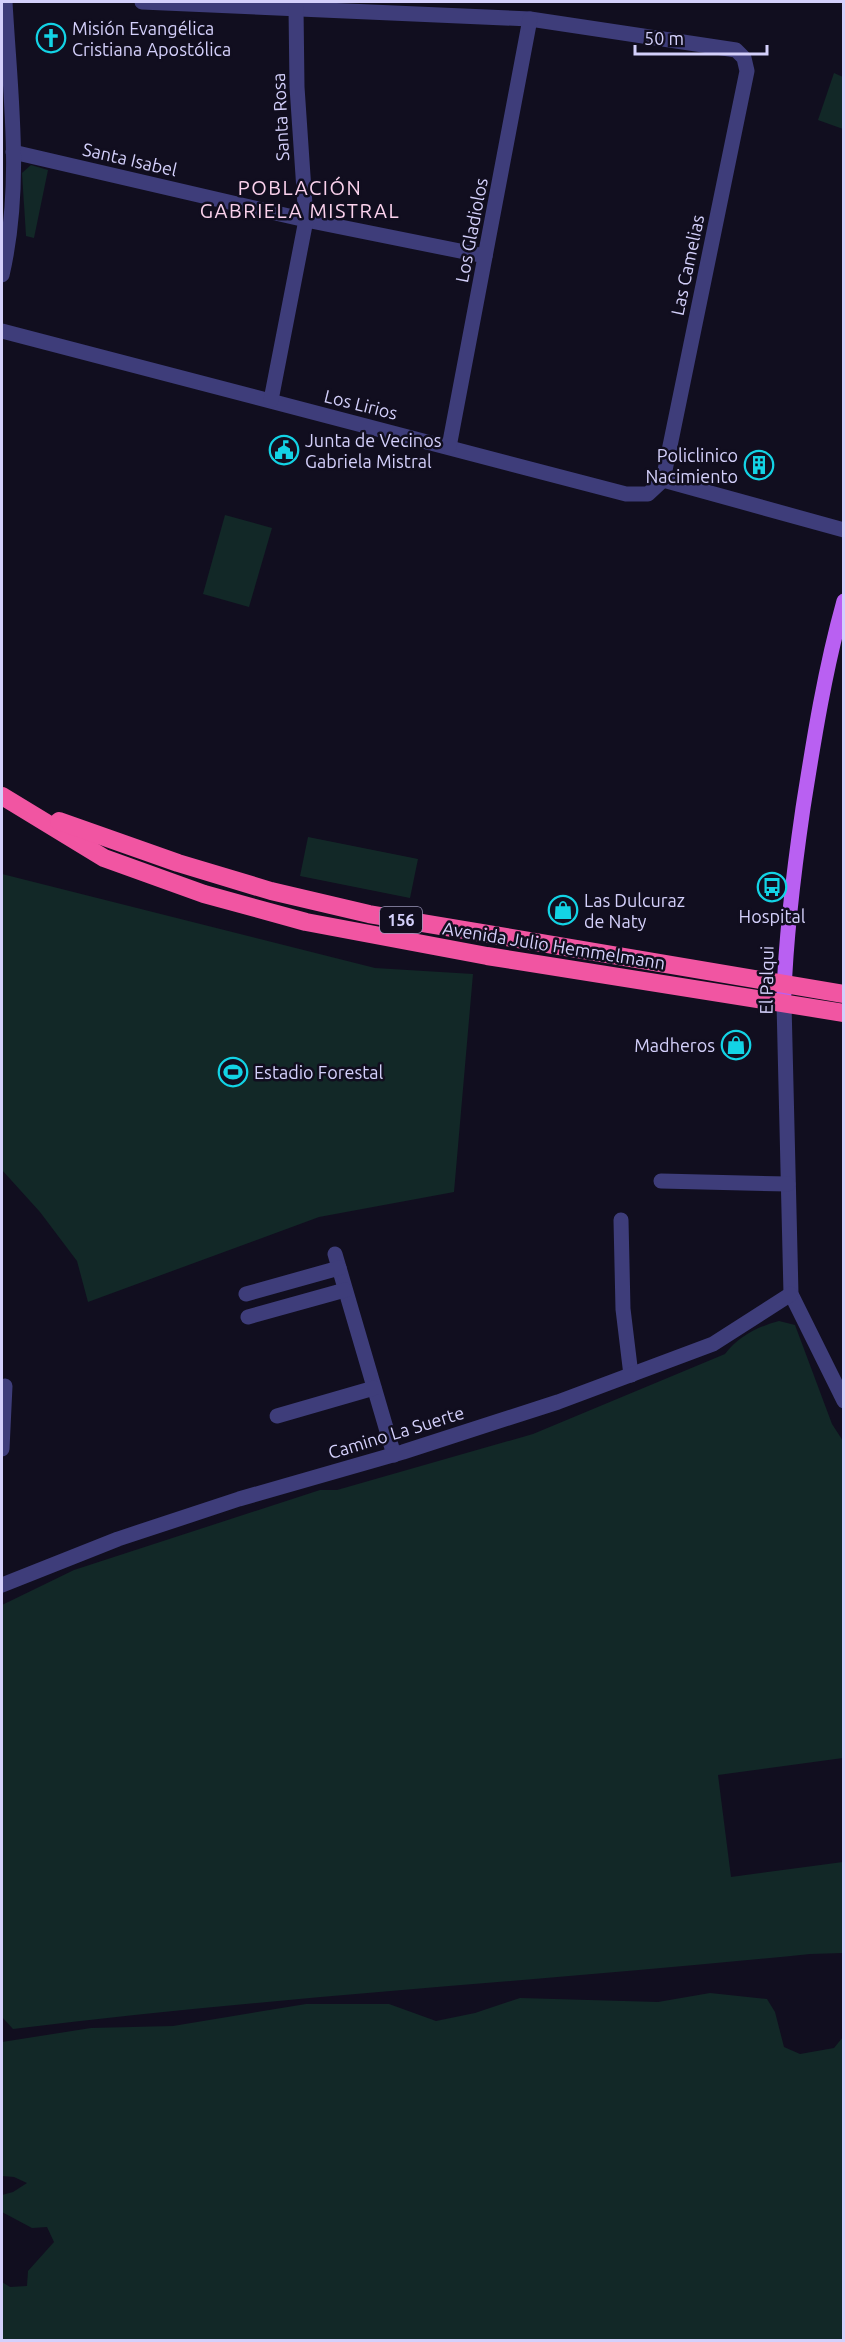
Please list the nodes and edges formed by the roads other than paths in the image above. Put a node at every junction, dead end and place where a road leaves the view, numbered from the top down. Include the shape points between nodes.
1 (5, 2) edge
2 (142, 2) edge
3 (296, 8) junction
4 (530, 19) junction
5 (13, 152) junction
6 (306, 220) junction
7 (485, 256) junction
8 (2, 275) edge
9 (2, 331) edge
10 (271, 400) junction
11 (449, 447) junction
12 (663, 480) junction
13 (843, 531) edge
14 (843, 601) edge
15 (2, 796) edge
16 (29, 811) junction
17 (784, 982) junction
18 (843, 994) edge
19 (784, 1004) junction
20 (843, 1013) edge
21 (661, 1181) dead end
22 (788, 1185) junction
23 (621, 1220) dead end
24 (345, 1290) junction
25 (246, 1294) dead end
26 (791, 1294) junction
27 (248, 1317) dead end
28 (631, 1375) junction
29 (5, 1386) dead end
30 (374, 1388) junction
31 (843, 1401) edge
32 (277, 1416) dead end
33 (2, 1449) edge
34 (394, 1455) junction
35 (2, 1585) edge

1 - 5 street
2 - 3 street
3 - 4 street
3 - 6 street, Santa Rosa
4 - 7 street, Los Gladiolos
4 - 12 street, Las Camelias via 726,46 744,58 747,71
5 - 6 street, Santa Isabel
5 - 8 street via 13,213
6 - 7 street, Santa Isabel
6 - 10 street, Santa Rosa
7 - 11 street, Los Gladiolos
9 - 10 street, Los Lirios
10 - 11 street, Los Lirios
11 - 12 street, Los Lirios via 636,496 648,495
12 - 13 street
14 - 17 main road, El Palqui via 806,789 785,945
15 - 16 highway, Avenida Julio Hemmelmann / 156
16 - 17 highway, Avenida Julio Hemmelmann / 156 via 271,891 369,914
16 - 19 highway, Avenida Julio Hemmelmann / 156 via 104,858 204,894 306,922
17 - 18 highway, Avenida Julio Hemmelmann / 156
17 - 19 main road, El Palqui
19 - 20 highway, Avenida Julio Hemmelmann / 156
19 - 22 street, El Palqui
21 - 22 street
22 - 26 street, El Palqui
23 - 28 street via 623,1309
24 - 25 street via 337,1261
24 - 27 street
24 - 30 street
26 - 28 street, Camino La Suerte via 713,1344
26 - 31 street
28 - 34 street, Camino La Suerte
29 - 33 street
30 - 32 street
30 - 34 street
34 - 35 street, Camino La Suerte via 118,1539

